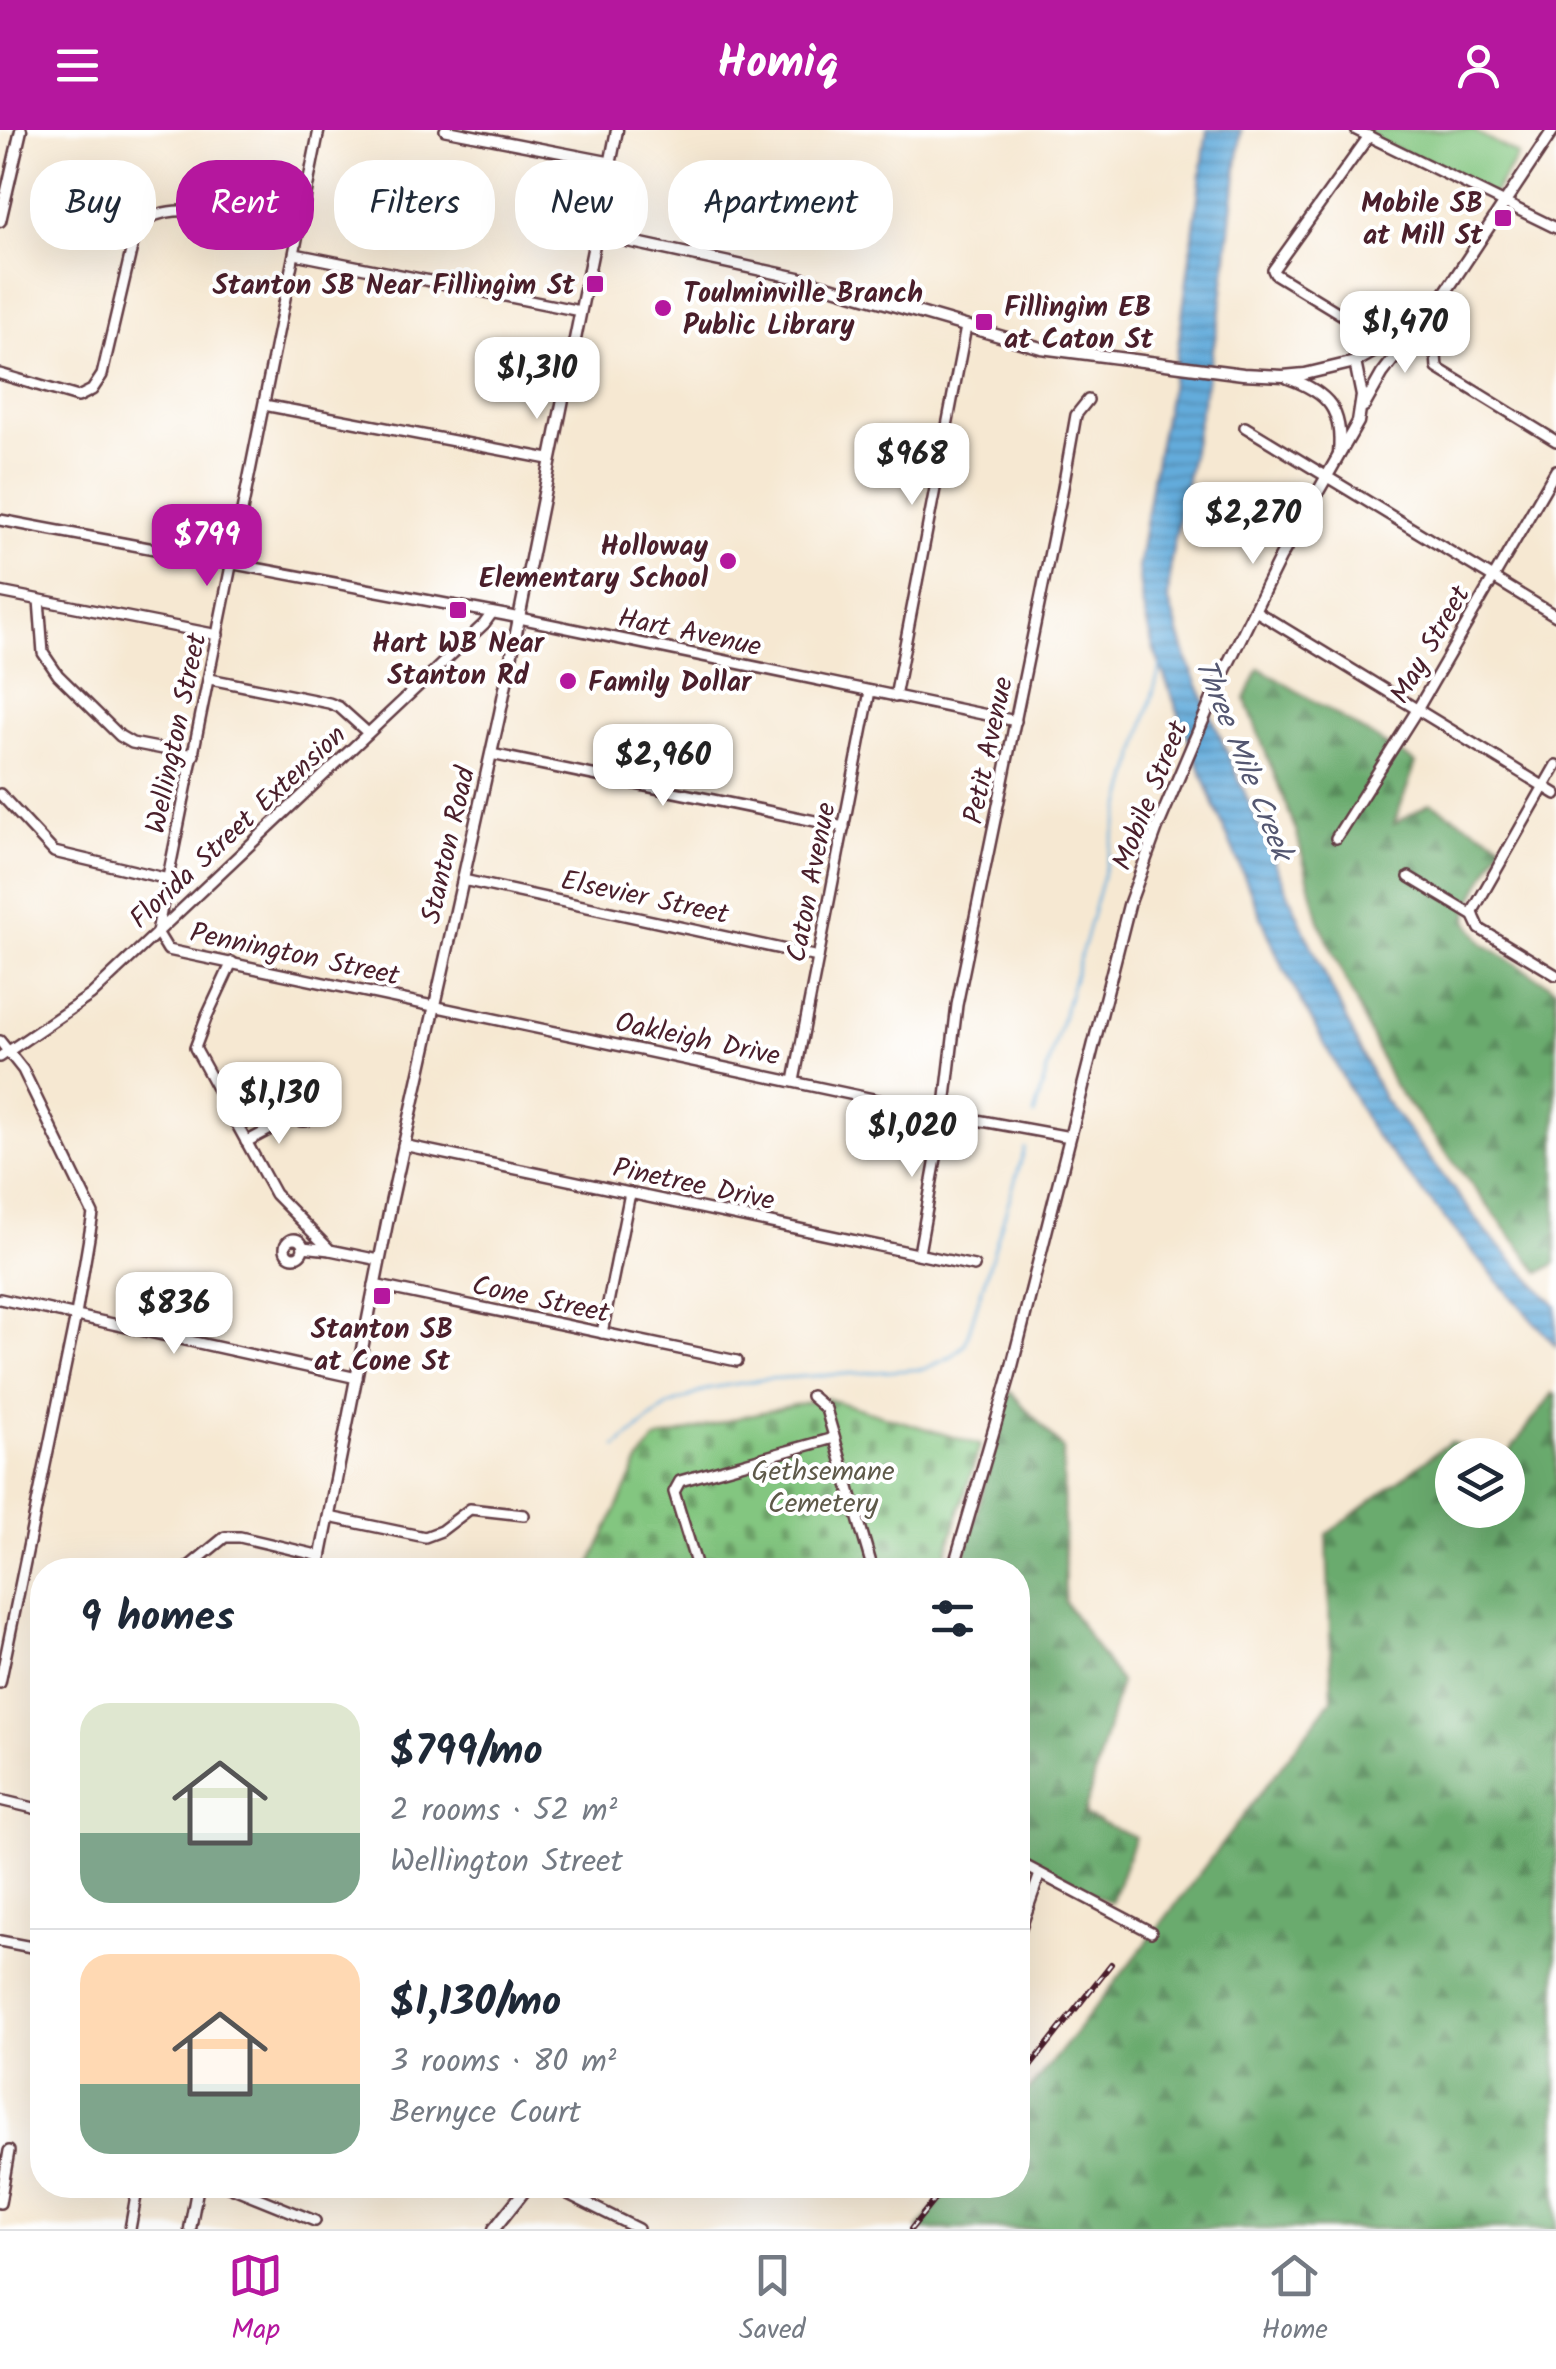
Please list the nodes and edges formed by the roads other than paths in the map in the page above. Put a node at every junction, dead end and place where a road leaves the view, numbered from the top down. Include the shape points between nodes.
1 (21, 130) edge
2 (320, 130) edge
3 (446, 130) edge
4 (616, 130) edge
5 (1356, 130) edge
6 (1553, 130) edge
7 (1369, 136) junction
8 (314, 160) edge
9 (600, 160) edge
10 (610, 160) edge
11 (1504, 202) junction
12 (176, 211) edge
13 (0, 221) edge
14 (1556, 228) edge
15 (648, 245) edge
16 (296, 250) edge
17 (593, 250) edge
18 (295, 254) junction
19 (580, 312) junction
20 (1357, 324) dead end
21 (1420, 324) junction
22 (966, 327) junction
23 (1436, 354) dead end
24 (1356, 362) junction
25 (0, 374) edge
26 (1282, 376) junction
27 (1088, 400) dead end
28 (264, 405) junction
29 (1362, 411) junction
30 (1246, 427) dead end
31 (1556, 440) edge
32 (1339, 458) junction
33 (550, 459) junction
34 (1556, 470) edge
35 (1327, 477) junction
36 (0, 520) edge
37 (232, 565) junction
38 (1494, 578) junction
39 (0, 592) edge
40 (39, 600) junction
41 (1254, 610) junction
42 (492, 613) junction
43 (1556, 616) edge
44 (518, 618) junction
45 (218, 634) junction
46 (210, 679) junction
47 (870, 692) junction
48 (895, 696) junction
49 (1418, 710) junction
50 (1016, 722) junction
51 (368, 733) junction
52 (491, 754) junction
53 (194, 755) junction
54 (1556, 765) edge
55 (1543, 786) junction
56 (0, 794) edge
57 (1556, 794) edge
58 (844, 828) junction
59 (1336, 838) dead end
60 (1410, 877) dead end
61 (168, 879) junction
62 (463, 880) junction
63 (1474, 916) junction
64 (157, 932) junction
65 (818, 957) junction
66 (232, 962) junction
67 (1556, 974) edge
68 (434, 1006) junction
69 (0, 1041) edge
70 (4, 1054) edge
71 (794, 1081) junction
72 (944, 1114) junction
73 (293, 1117) dead end
74 (1070, 1138) junction
75 (246, 1142) junction
76 (404, 1145) junction
77 (630, 1192) junction
78 (303, 1247) dead end
79 (330, 1250) junction
80 (919, 1253) junction
81 (379, 1260) junction
82 (974, 1266) dead end
83 (374, 1286) junction
84 (0, 1300) edge
85 (76, 1316) junction
86 (602, 1334) junction
87 (737, 1361) dead end
88 (357, 1378) junction
89 (812, 1396) dead end
90 (834, 1438) junction
91 (524, 1516) dead end
92 (329, 1517) junction
93 (321, 1556) joint
94 (199, 1558) edge
95 (694, 1558) edge
96 (870, 1558) edge
97 (956, 1558) edge
98 (3, 1657) edge
99 (0, 1683) edge
100 (0, 1800) edge
101 (30, 1807) edge
102 (1030, 1869) edge
103 (1040, 1874) junction
104 (1030, 1902) edge
105 (1151, 1932) dead end
106 (0, 1940) edge
107 (30, 1946) edge
108 (8, 2152) dead end
109 (136, 2198) edge
110 (196, 2198) edge
111 (258, 2198) edge
112 (515, 2198) edge
113 (576, 2198) edge
114 (0, 2204) edge
115 (314, 2221) dead end
116 (130, 2229) edge
117 (190, 2229) edge
118 (494, 2229) edge
119 (638, 2229) edge

1 - 13 street
2 - 8 street, Wellington Street
3 - 9 street
4 - 10 street, Stanton Road
5 - 7 street
6 - 11 street
7 - 11 street
7 - 20 street via 1273,270
11 - 14 street
11 - 21 street
12 - 25 street via 151,217 136,230 102,374 92,390 78,396
15 - 22 street via 798,278
16 - 18 street, Wellington Street
17 - 19 street, Stanton Road
18 - 19 street
18 - 28 street, Wellington Street
19 - 33 street, Stanton Road
21 - 24 street
21 - 29 street, Mobile Street
22 - 26 street via 1041,348
22 - 48 street
23 - 31 street via 1438,368
24 - 26 street
24 - 29 street
26 - 32 street via 1310,386 1332,405
27 - 50 street, Petit Avenue via 1076,414
28 - 33 street
28 - 37 street, Wellington Street
29 - 32 street, Mobile Street
30 - 35 street
32 - 35 street, Mobile Street
33 - 44 street, Stanton Road
34 - 38 street, May Street
35 - 38 street
35 - 41 street, Mobile Street
36 - 37 street, Hart Avenue
37 - 42 street, Hart Avenue
37 - 45 street, Wellington Street
38 - 43 street
38 - 49 street, May Street
39 - 40 street
40 - 45 street
40 - 53 street via 43,652 58,675 120,736
41 - 49 street
41 - 74 street, Mobile Street via 1145,859
42 - 44 street, Hart Avenue
42 - 51 street, Florida Street Extension
44 - 47 street, Hart Avenue
44 - 52 street, Stanton Road
45 - 46 street, Wellington Street
46 - 51 street via 340,706
46 - 53 street, Wellington Street
47 - 48 street, Hart Avenue
47 - 58 street, Caton Avenue
48 - 50 street, Hart Avenue
49 - 55 street
49 - 59 street, May Street
50 - 72 street, Petit Avenue via 957,1005
51 - 64 street, Florida Street Extension
52 - 58 street
52 - 62 street, Stanton Road
53 - 61 street, Wellington Street
54 - 55 street
55 - 57 street
55 - 63 street
56 - 61 street via 54,852
58 - 65 street, Caton Avenue
60 - 63 street
61 - 64 street, Wellington Street
62 - 65 street, Elsevier Street
62 - 68 street, Stanton Road
63 - 67 street via 1480,929
64 - 66 street, Pennington Street via 168,950
64 - 70 street, Florida Street Extension via 90,995
65 - 71 street, Caton Avenue
66 - 68 street, Pennington Street
66 - 75 street via 195,1048
68 - 71 street, Oakleigh Drive
68 - 76 street, Stanton Road
69 - 70 street
70 - 85 street via 23,1070 93,1214
71 - 72 street, Oakleigh Drive
72 - 74 street, Oakleigh Drive
72 - 80 street, Petit Avenue
73 - 75 street
74 - 97 street, Mobile Street
75 - 79 street via 275,1194
76 - 77 street, Pinetree Drive
76 - 81 street, Stanton Road
77 - 80 street, Pinetree Drive
77 - 86 street
78 - 79 street
79 - 81 street
80 - 82 street, Pinetree Drive
81 - 83 street, Stanton Road
83 - 86 street, Cone Street
83 - 88 street, Stanton Road
84 - 85 street
85 - 88 street
85 - 98 street
86 - 87 street, Cone Street
88 - 92 street, Stanton Road
89 - 90 street via 826,1409
90 - 95 street via 680,1481 674,1492
90 - 96 street
91 - 92 street via 470,1508 426,1537
92 - 93 street, Stanton Road
93 - 94 street via 225,1537
98 - 99 street
100 - 101 street
102 - 103 street
103 - 104 street
103 - 105 street
106 - 107 street
108 - 114 street
109 - 116 street
110 - 117 street
111 - 115 street
112 - 118 street
113 - 119 street

